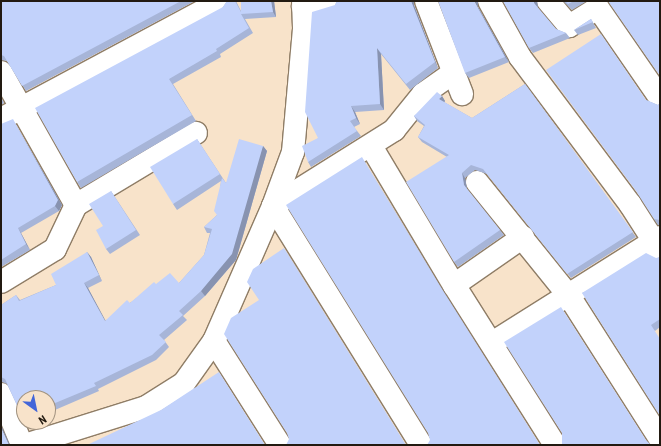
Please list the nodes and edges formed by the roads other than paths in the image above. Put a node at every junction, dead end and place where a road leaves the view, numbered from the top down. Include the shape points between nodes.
1 (221, 1) edge
2 (331, 1) edge
3 (426, 1) edge
4 (489, 1) edge
5 (548, 1) edge
6 (303, 4) edge
7 (1, 72) edge
8 (454, 73) junction
9 (462, 94) dead end
10 (660, 98) edge
11 (23, 107) junction
12 (1, 119) edge
13 (196, 134) dead end
14 (371, 146) junction
15 (477, 182) dead end
16 (76, 205) junction
17 (273, 206) junction
18 (523, 238) junction
19 (658, 243) edge
20 (1, 282) edge
21 (454, 286) junction
22 (569, 296) junction
23 (214, 341) junction
24 (492, 343) junction
25 (1, 394) edge
26 (660, 439) edge
27 (31, 444) edge
28 (280, 445) edge
29 (420, 445) edge
30 (555, 445) edge

1 - 11 street
2 - 6 street
3 - 8 street
4 - 19 street via 520,57
5 - 10 street via 569,26 598,8
6 - 17 street via 304,28 293,152
7 - 11 street
8 - 9 street
8 - 14 street via 423,94 394,130
11 - 12 street
11 - 16 street
13 - 16 street
14 - 17 street
14 - 21 street
15 - 18 street
16 - 20 street via 55,250
17 - 23 street
17 - 29 street
18 - 21 street
18 - 22 street
19 - 22 street
21 - 24 street
22 - 24 street
22 - 26 street
23 - 27 street via 184,383 146,407
23 - 28 street
24 - 30 street
25 - 27 street

